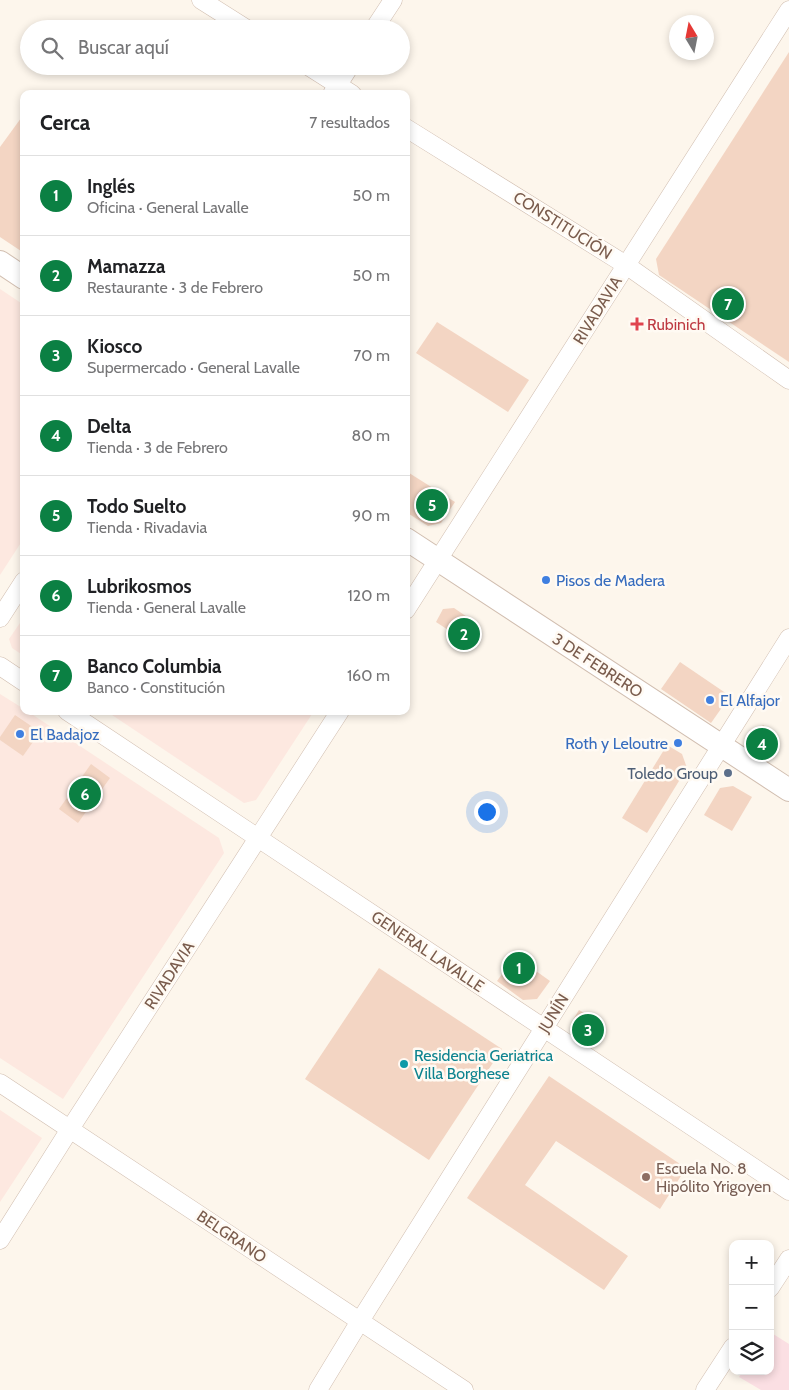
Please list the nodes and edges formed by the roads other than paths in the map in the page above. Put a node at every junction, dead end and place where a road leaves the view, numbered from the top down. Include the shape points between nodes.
1 (201, 0) edge
2 (393, 0) edge
3 (789, 10) edge
4 (233, 20) edge
5 (380, 20) edge
6 (320, 75) edge
7 (346, 75) edge
8 (339, 90) edge
9 (340, 90) edge
10 (410, 130) edge
11 (0, 262) edge
12 (626, 265) junction
13 (20, 275) edge
14 (789, 380) edge
15 (410, 542) edge
16 (438, 561) junction
17 (20, 587) edge
18 (410, 604) edge
19 (0, 618) edge
20 (789, 638) edge
21 (0, 666) edge
22 (20, 679) edge
23 (73, 715) edge
24 (337, 715) edge
25 (721, 745) junction
26 (789, 790) edge
27 (258, 838) junction
28 (544, 1028) junction
29 (0, 1083) edge
30 (70, 1129) junction
31 (789, 1191) edge
32 (0, 1240) edge
33 (789, 1259) edge
34 (772, 1285) edge
35 (360, 1321) junction
36 (729, 1353) edge
37 (318, 1390) edge
38 (464, 1390) edge
39 (705, 1390) edge

1 - 4 street
2 - 5 street
3 - 12 street, RIVADAVIA
6 - 8 street
7 - 9 street
10 - 12 street, CONSTITUCIÓN
11 - 13 street
12 - 14 street, CONSTITUCIÓN
12 - 16 street, RIVADAVIA
15 - 16 street, 3 DE FEBRERO
16 - 18 street, RIVADAVIA
16 - 25 street, 3 DE FEBRERO
17 - 19 street
20 - 25 street, JUNÍN
21 - 22 street
23 - 27 street, GENERAL LAVALLE
24 - 27 street, RIVADAVIA
25 - 26 street, 3 DE FEBRERO
25 - 28 street, JUNÍN
27 - 28 street, GENERAL LAVALLE
27 - 30 street, RIVADAVIA
28 - 31 street, GENERAL LAVALLE
28 - 35 street, JUNÍN
29 - 30 street, BELGRANO
30 - 32 street, RIVADAVIA
30 - 35 street, BELGRANO
33 - 34 street
35 - 37 street, JUNÍN
35 - 38 street, BELGRANO
36 - 39 street

